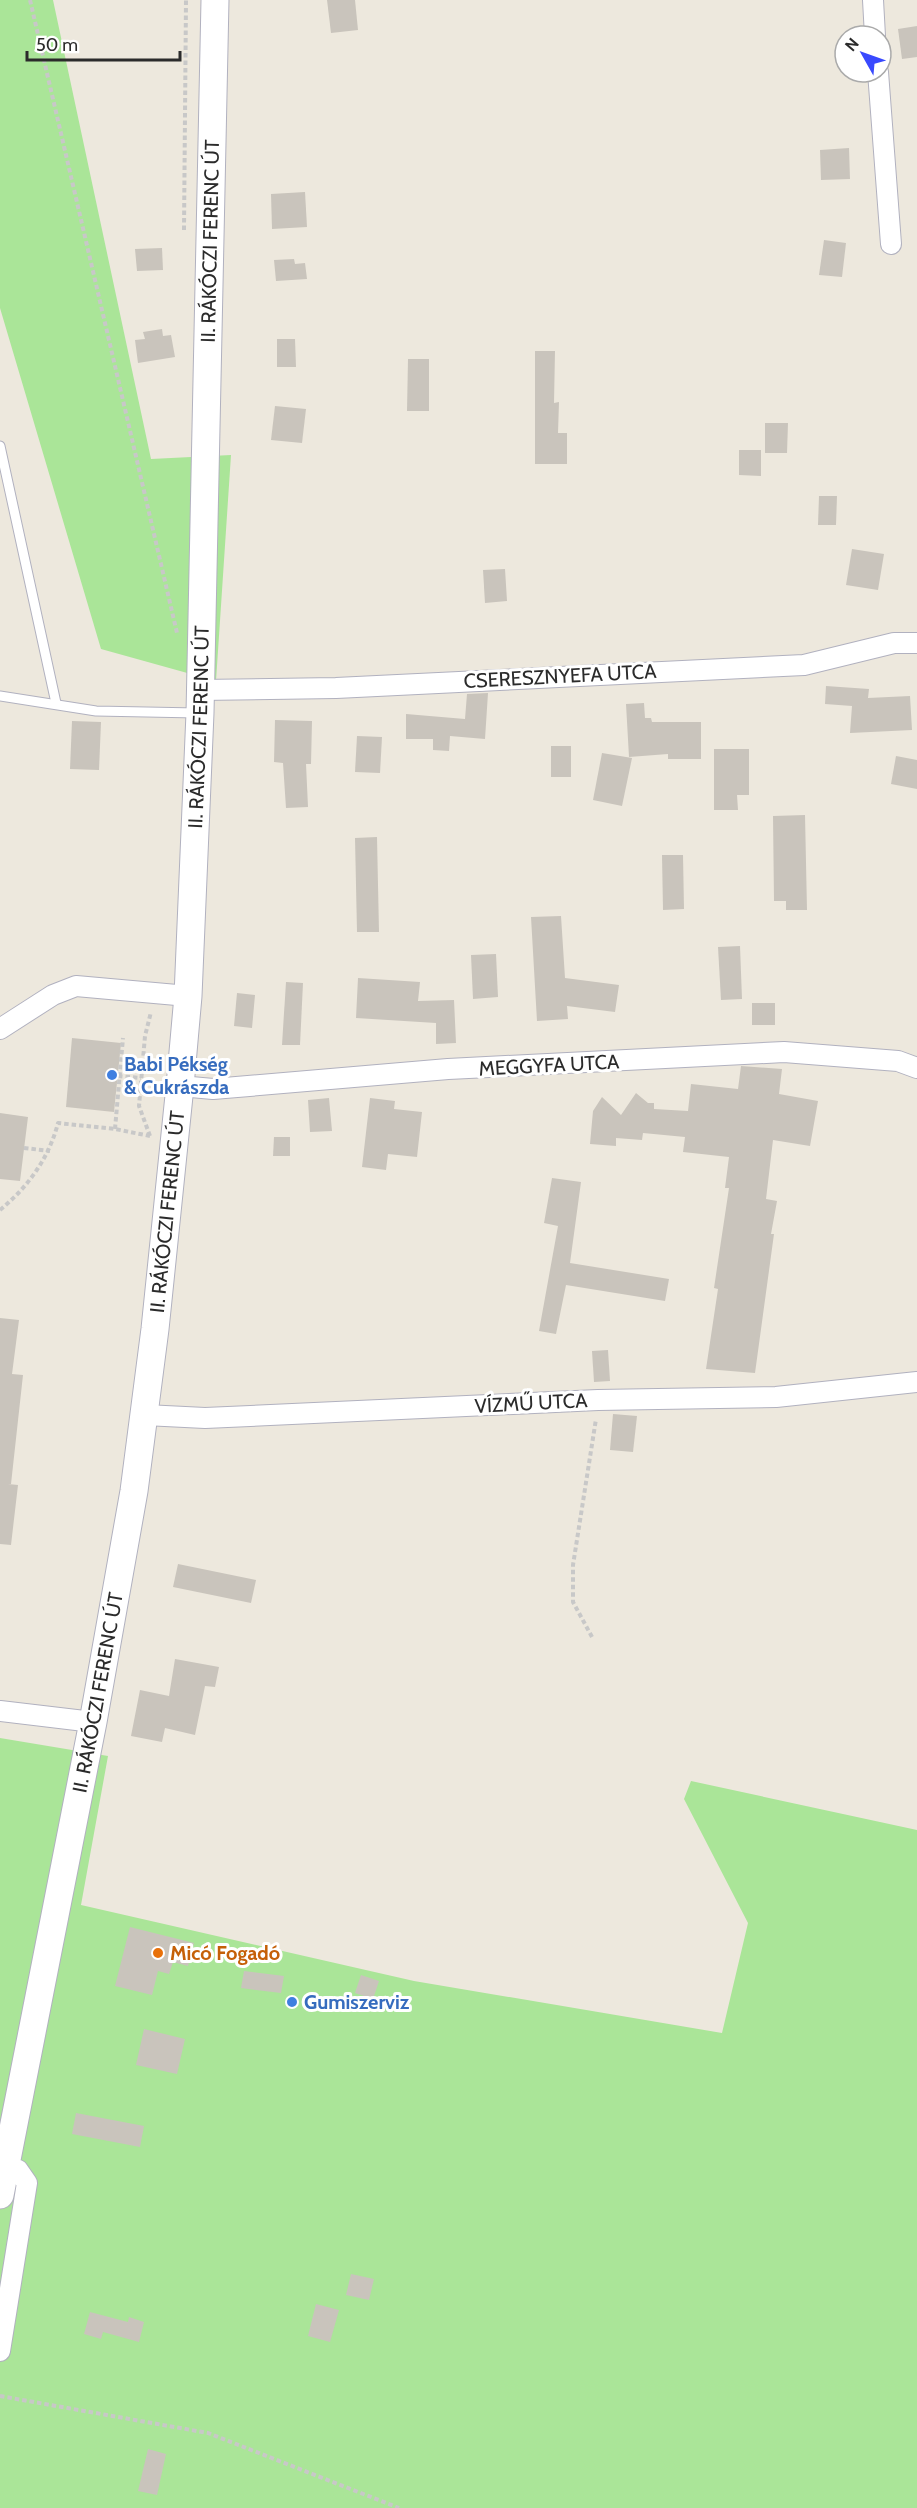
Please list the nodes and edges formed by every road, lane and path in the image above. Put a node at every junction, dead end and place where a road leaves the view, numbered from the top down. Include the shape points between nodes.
1 (30, 0) edge
2 (186, 0) edge
3 (215, 0) edge
4 (873, 0) edge
5 (874, 24) edge
6 (879, 84) edge
7 (184, 236) dead end
8 (891, 244) dead end
9 (0, 446) edge
10 (178, 614) dead end
11 (917, 643) edge
12 (0, 696) edge
13 (200, 701) junction
14 (56, 703) junction
15 (157, 993) junction
16 (188, 996) junction
17 (0, 1029) edge
18 (123, 1038) dead end
19 (917, 1068) edge
20 (119, 1076) junction
21 (141, 1078) junction
22 (180, 1086) junction
23 (115, 1129) junction
24 (150, 1136) junction
25 (24, 1148) dead end
26 (151, 1148) dead end
27 (50, 1151) junction
28 (0, 1210) edge
29 (917, 1382) edge
30 (598, 1400) junction
31 (145, 1415) junction
32 (592, 1637) dead end
33 (0, 1711) edge
34 (93, 1722) junction
35 (5, 2168) junction
36 (0, 2195) edge
37 (0, 2351) edge
38 (0, 2396) edge
39 (399, 2508) edge

1 - 10 path via 178,637
2 - 7 path
3 - 13 main road, II. RÁKÓCZI FERENC ÚT
4 - 5 street
6 - 8 street
9 - 14 lane
11 - 13 street, CSERESZNYEFA UTCA via 894,643 804,665 336,688
12 - 14 lane
13 - 14 lane via 96,711
13 - 16 main road, II. RÁKÓCZI FERENC ÚT
15 - 16 street
15 - 17 street via 76,986 53,995
15 - 21 path via 145,1036
16 - 22 main road, II. RÁKÓCZI FERENC ÚT
18 - 20 path
19 - 22 street, MEGGYFA UTCA via 898,1061 784,1052 448,1070 213,1089
20 - 21 path
20 - 23 path
21 - 24 path via 139,1106
22 - 31 main road, II. RÁKÓCZI FERENC ÚT
23 - 24 path
23 - 27 path via 58,1123
24 - 26 path
25 - 27 path
27 - 28 path
29 - 30 street, VÍZMŰ UTCA via 776,1397
30 - 31 street, VÍZMŰ UTCA via 205,1418
30 - 32 path via 573,1565 573,1602
31 - 34 main road, II. RÁKÓCZI FERENC ÚT
33 - 34 street
34 - 35 main road, II. RÁKÓCZI FERENC ÚT
35 - 36 main road, II. RÁKÓCZI FERENC ÚT
35 - 37 street via 18,2170 27,2183
38 - 39 path via 208,2433

